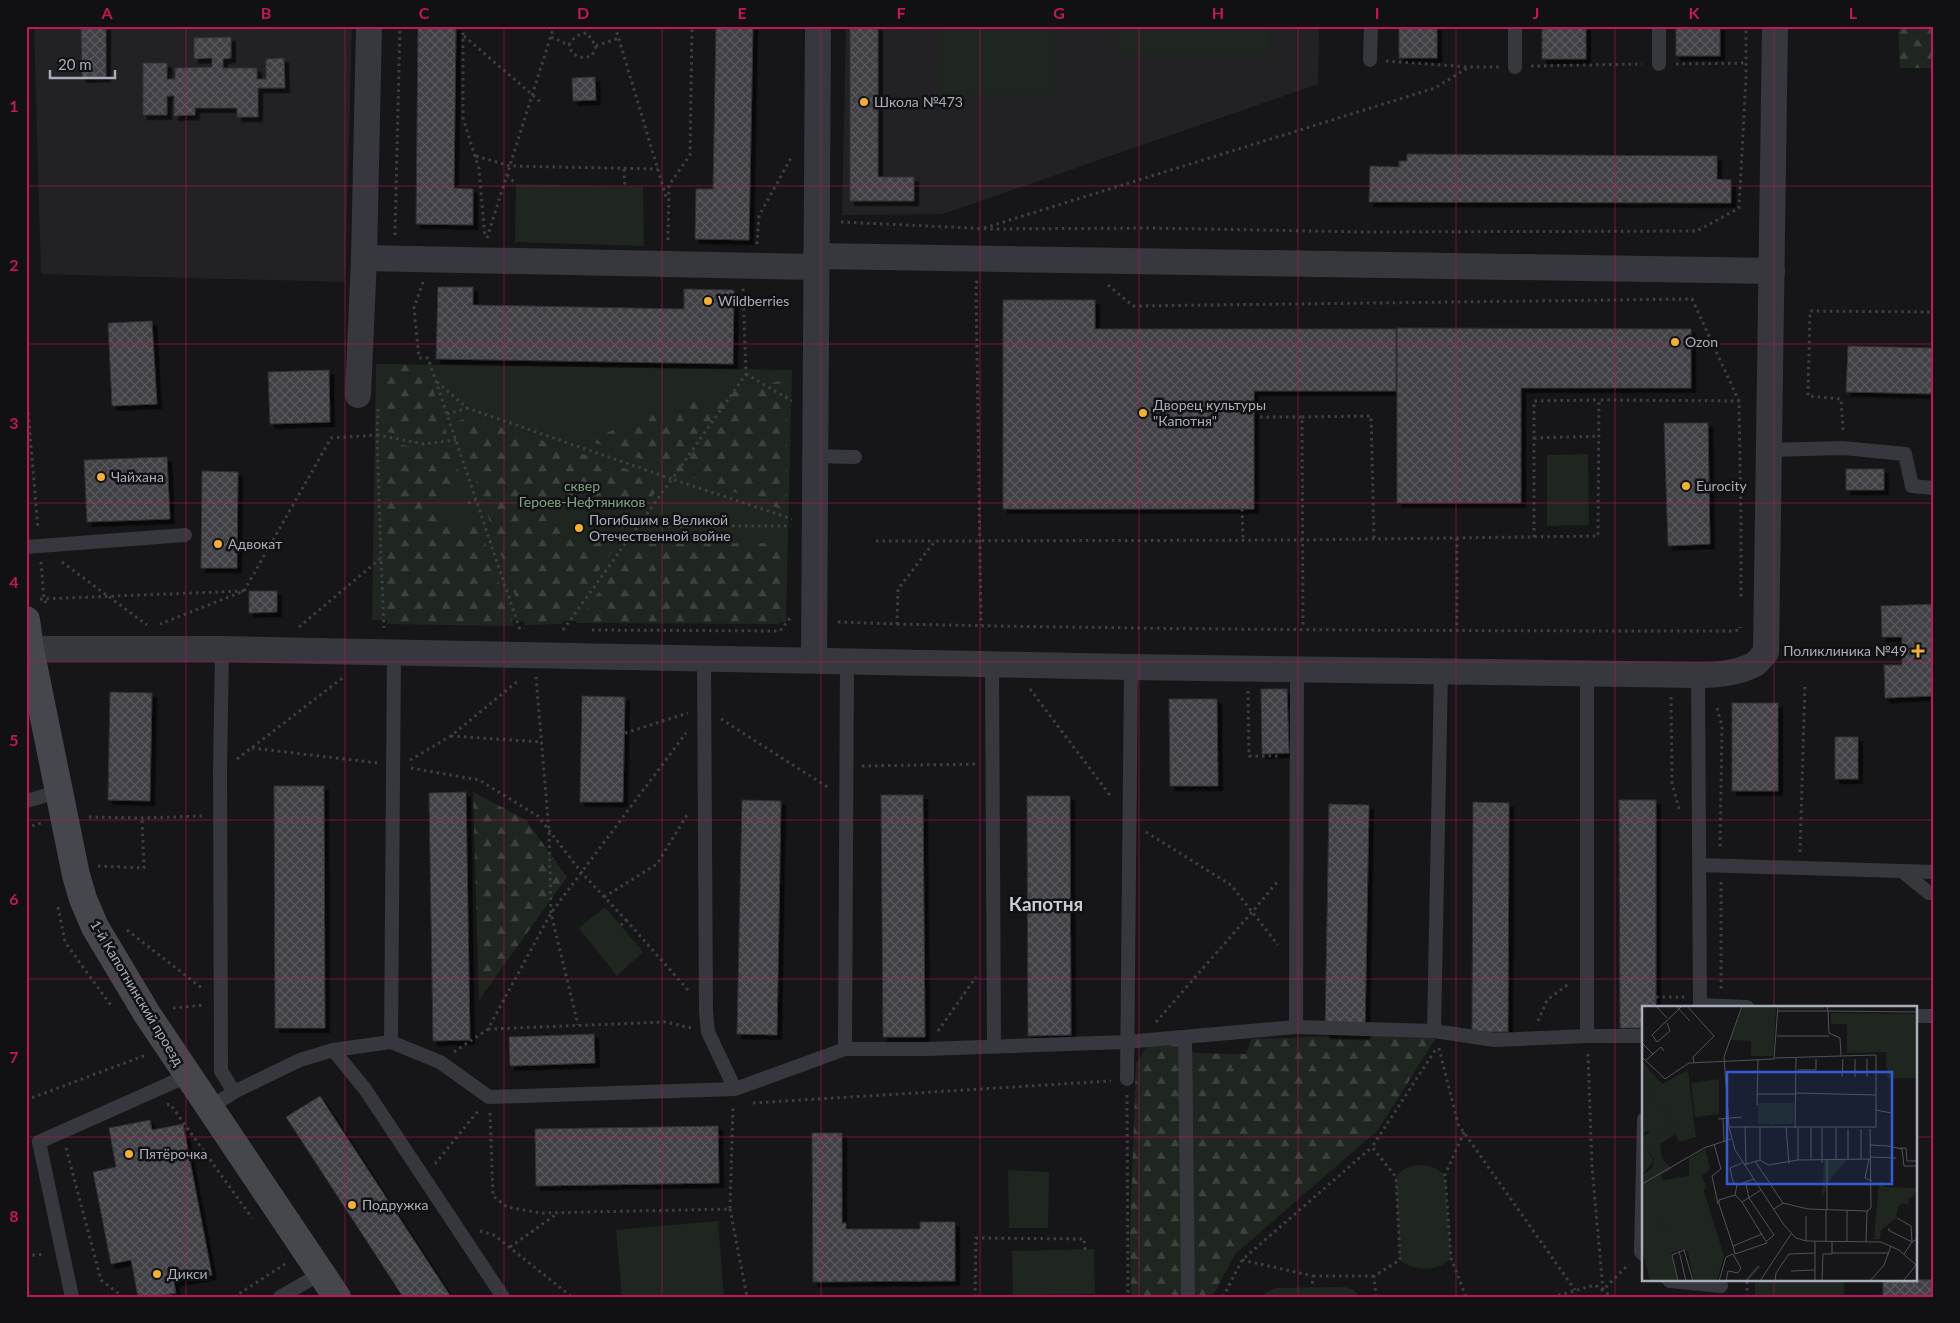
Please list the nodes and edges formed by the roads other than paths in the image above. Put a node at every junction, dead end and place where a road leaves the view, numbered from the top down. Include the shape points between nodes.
1 (369, 26) edge
2 (818, 26) edge
3 (1371, 26) edge
4 (1515, 26) edge
5 (1659, 26) edge
6 (1775, 26) edge
7 (1370, 60) road end
8 (1659, 64) road end
9 (1515, 67) road end
10 (364, 258) junction
11 (824, 260) junction
12 (1772, 271) junction
13 (358, 394) dead end
14 (1769, 450) junction
15 (815, 456) junction
16 (855, 457) dead end
17 (1934, 488) edge
18 (185, 535) dead end
19 (33, 546) edge
20 (37, 614) edge
21 (30, 649) junction
22 (222, 649) junction
23 (394, 653) junction
24 (704, 658) junction
25 (814, 660) junction
26 (847, 660) junction
27 (992, 663) junction
28 (1132, 667) junction
29 (1297, 669) junction
30 (1441, 671) junction
31 (1587, 674) junction
32 (1704, 675) junction
33 (58, 792) junction
34 (26, 801) edge
35 (1699, 865) junction
36 (1903, 872) junction
37 (1934, 872) edge
38 (1934, 893) edge
39 (1700, 1006) edge
40 (1734, 1006) edge
41 (1918, 1016) edge
42 (1934, 1016) edge
43 (1296, 1027) junction
44 (1434, 1031) junction
45 (1587, 1036) junction
46 (1642, 1036) edge
47 (1185, 1037) junction
48 (390, 1042) junction
49 (1133, 1042) junction
50 (994, 1046) junction
51 (845, 1048) junction
52 (333, 1050) junction
53 (187, 1076) junction
54 (1127, 1079) road end
55 (735, 1089) junction
56 (234, 1092) junction
57 (209, 1108) junction
58 (322, 1273) junction
59 (1669, 1280) edge
60 (1721, 1287) edge
61 (72, 1297) edge
62 (280, 1297) edge
63 (337, 1297) edge
64 (503, 1297) edge
65 (1188, 1297) edge

1 - 10 street
2 - 11 street
3 - 7 lane
4 - 9 lane
5 - 8 lane
6 - 12 street
10 - 11 street
10 - 13 street
11 - 12 street
11 - 15 street
12 - 14 street
14 - 17 lane via 1843,448 1905,454 1912,486
14 - 32 street via 1766,652 1756,663 1742,669
15 - 16 lane
15 - 25 street
18 - 19 lane
20 - 21 street, 1-й Капотнинский проезд
21 - 22 street
21 - 33 street, 1-й Капотнинский проезд
22 - 23 street
22 - 56 lane via 221,1071
23 - 24 street
23 - 48 lane via 396,766
24 - 25 street
24 - 55 lane via 706,1012 708,1032
25 - 26 street
26 - 27 street
26 - 51 lane
27 - 28 street
27 - 50 lane
28 - 29 street
28 - 49 lane via 1129,822
29 - 30 street
29 - 43 lane
30 - 31 street
30 - 44 lane
31 - 32 street
31 - 45 lane
32 - 35 lane
33 - 34 lane
33 - 53 street, 1-й Капотнинский проезд via 76,875 95,927
35 - 36 lane
35 - 39 lane
36 - 37 lane
36 - 38 lane via 1929,893
39 - 40 lane
41 - 42 lane
43 - 44 lane
43 - 47 lane
44 - 45 lane via 1495,1040
45 - 46 lane
47 - 49 lane
47 - 65 lane
48 - 52 lane
48 - 55 lane via 440,1062 490,1097
49 - 50 lane
49 - 54 lane
50 - 51 lane
51 - 55 lane
52 - 56 lane via 300,1060
52 - 64 lane via 365,1089
53 - 57 street, 1-й Капотнинский проезд
53 - 61 lane via 39,1142
56 - 57 lane
57 - 58 street, 1-й Капотнинский проезд
58 - 62 lane
58 - 63 street, 1-й Капотнинский проезд
59 - 60 lane

